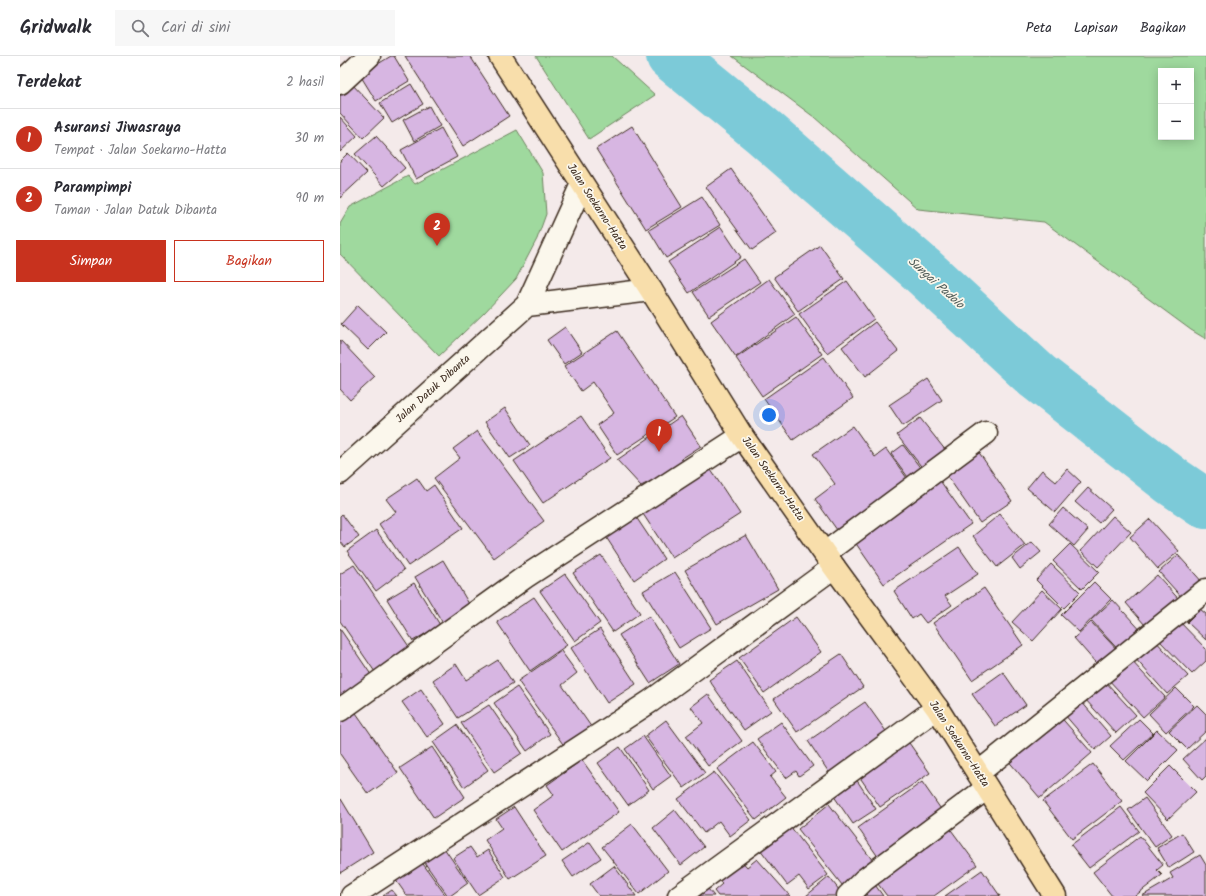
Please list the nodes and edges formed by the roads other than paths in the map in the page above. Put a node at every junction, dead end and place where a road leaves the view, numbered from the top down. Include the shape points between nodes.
1 (369, 56) edge
2 (500, 56) edge
3 (340, 83) edge
4 (582, 184) junction
5 (651, 290) junction
6 (527, 305) junction
7 (986, 433) dead end
8 (742, 436) junction
9 (340, 473) edge
10 (829, 560) junction
11 (1206, 590) edge
12 (937, 708) junction
13 (340, 710) edge
14 (983, 781) junction
15 (352, 896) edge
16 (679, 896) edge
17 (848, 896) edge
18 (1055, 896) edge

1 - 3 street
2 - 4 highway, Jalan Soekarno-Hatta
4 - 5 highway, Jalan Soekarno-Hatta
4 - 6 street, Jalan Datuk Dibanta
5 - 6 street
5 - 8 highway, Jalan Soekarno-Hatta
6 - 9 street, Jalan Datuk Dibanta
7 - 10 street
8 - 10 highway, Jalan Soekarno-Hatta
8 - 13 street via 525,577
10 - 12 highway, Jalan Soekarno-Hatta
10 - 15 street via 651,701
11 - 14 street
12 - 14 highway, Jalan Soekarno-Hatta
12 - 16 street
14 - 17 street
14 - 18 highway, Jalan Soekarno-Hatta

